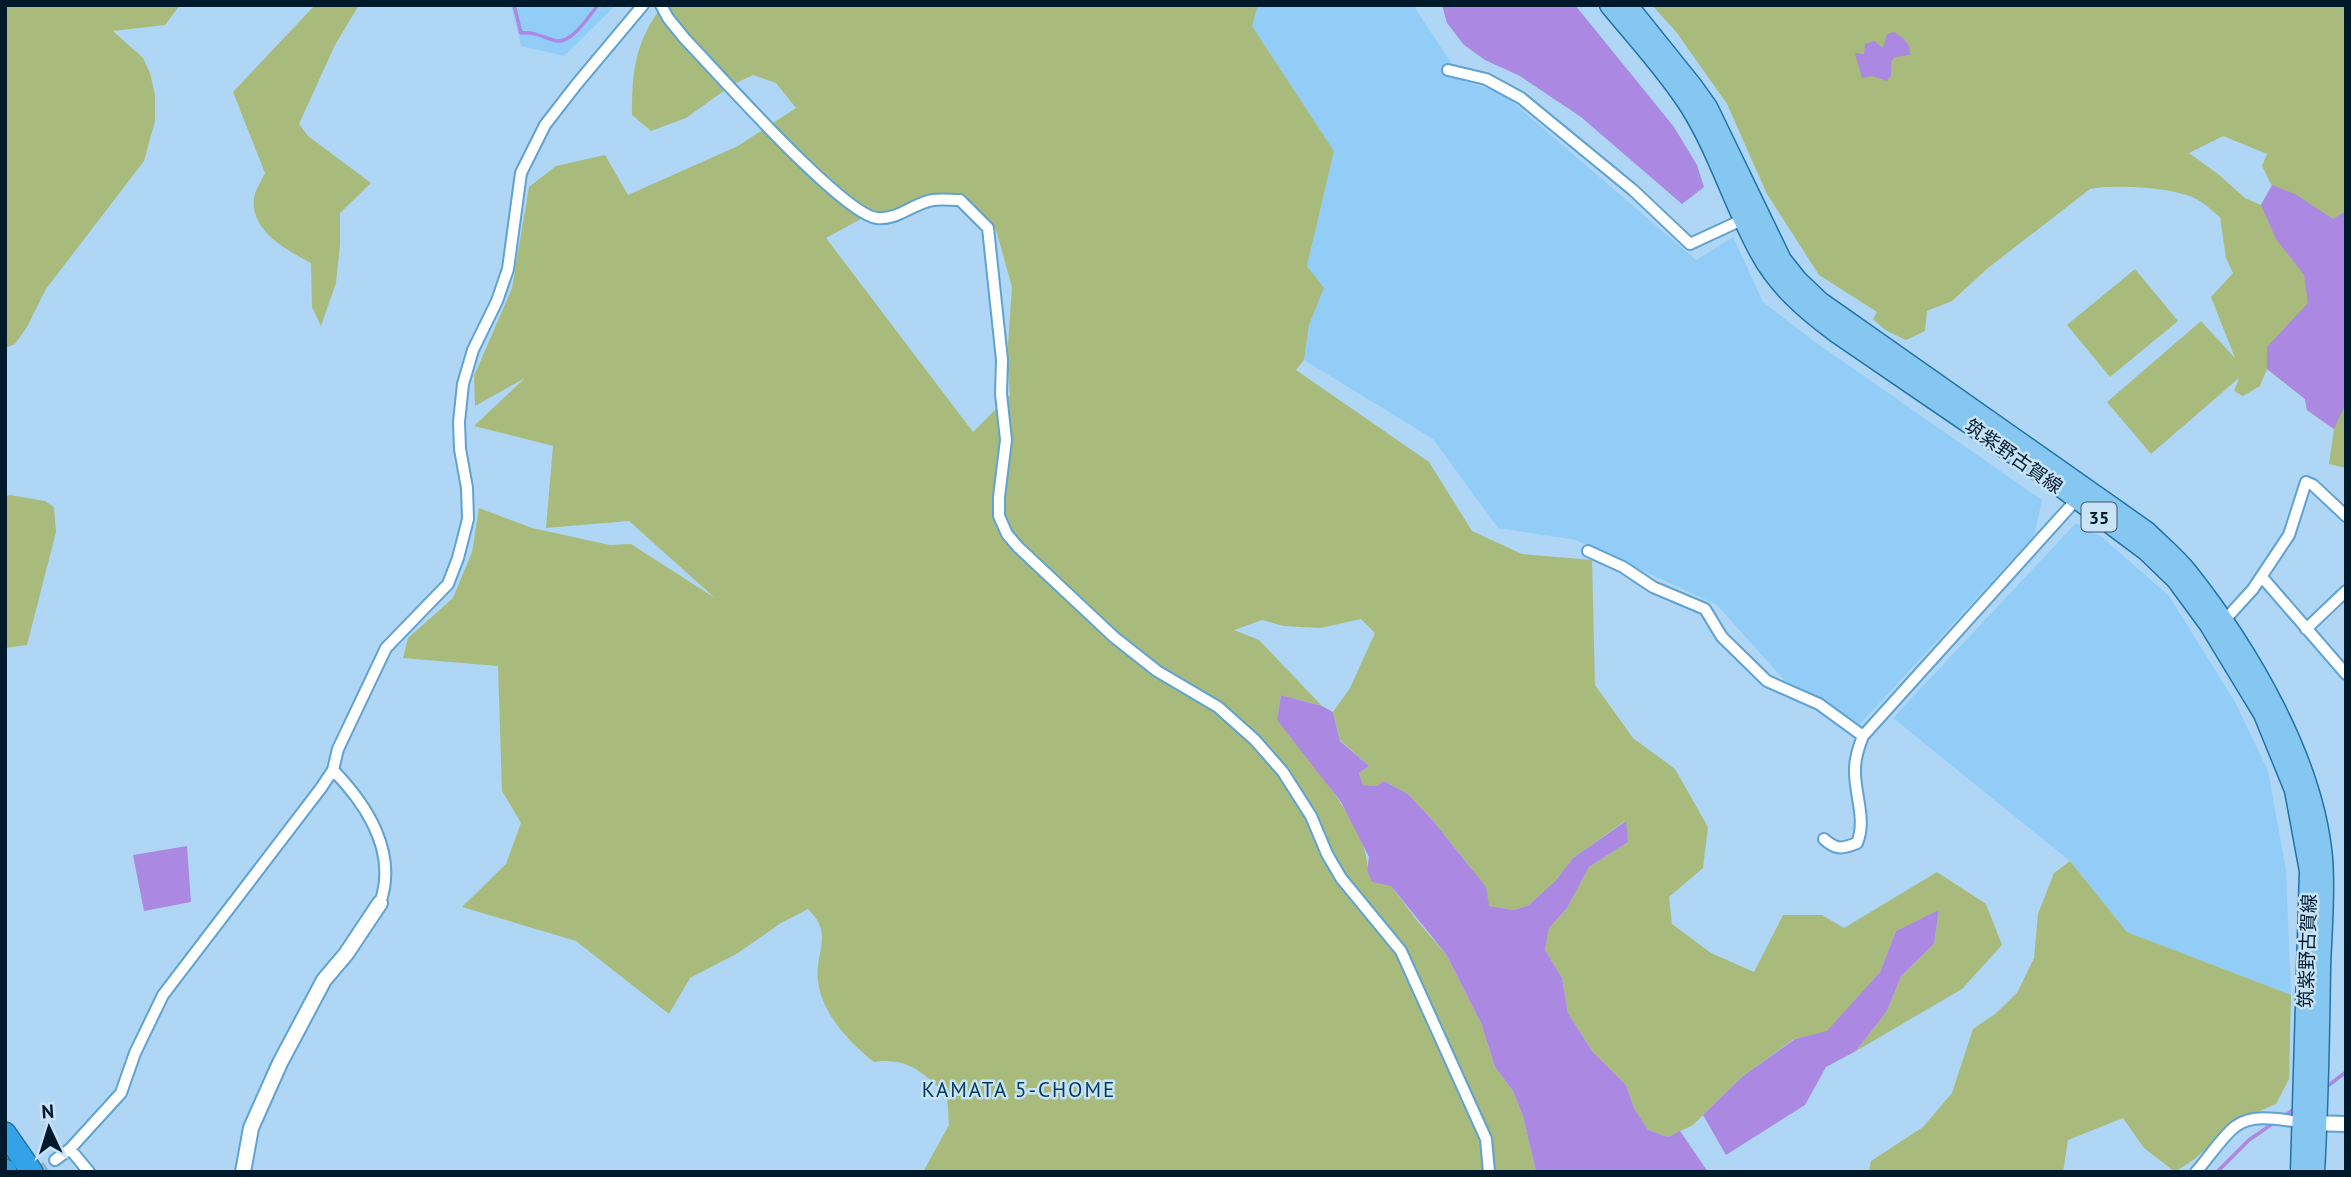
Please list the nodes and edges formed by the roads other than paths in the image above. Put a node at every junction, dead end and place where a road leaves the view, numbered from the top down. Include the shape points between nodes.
1 (643, 5) edge
2 (661, 5) edge
3 (1609, 5) edge
4 (1628, 5) edge
5 (1448, 70) dead end
6 (1744, 219) junction
7 (2076, 499) junction
8 (2346, 516) edge
9 (1588, 551) dead end
10 (2262, 577) junction
11 (2346, 591) edge
12 (2223, 622) junction
13 (2306, 629) junction
14 (2346, 674) edge
15 (1863, 736) junction
16 (333, 770) junction
17 (1824, 839) dead end
18 (380, 903) joint
19 (2309, 1123) junction
20 (2346, 1124) edge
21 (5, 1133) edge
22 (70, 1149) junction
23 (55, 1160) tunnel mouth
24 (32, 1172) edge
25 (89, 1172) edge
26 (243, 1172) edge
27 (1489, 1172) edge
28 (2196, 1172) edge
29 (2300, 1172) edge
30 (2315, 1172) edge

1 - 16 street via 545,125 522,173 508,269 463,384 460,449 468,519 458,558 447,584 386,648 338,749
2 - 27 street via 685,39 830,189 858,211 874,218 892,218 931,200 960,201 988,228 1006,440 999,516 1007,534 1114,637 1157,671 1218,707 1283,772 1311,816 1340,878 1401,951 1486,1139
3 - 6 main road, 筑紫野古賀線 / 35 via 1689,106
4 - 12 main road, 筑紫野古賀線 / 35 via 1707,107 1782,260 1798,280 1820,301 2147,531 2186,570
5 - 6 street via 1486,79 1521,97 1690,244
6 - 7 main road, 筑紫野古賀線 / 35 via 1769,269 1806,311
7 - 15 street
7 - 19 main road, 筑紫野古賀線 / 35 via 2146,551 2176,580 2263,714 2294,790 2309,871
8 - 10 street via 2306,482 2289,535
9 - 15 street via 1705,609 1722,637 1767,681 1819,704
10 - 12 street
10 - 13 street
11 - 13 street
12 - 19 main road, 筑紫野古賀線 / 35 via 2289,735 2311,792 2323,856 2325,912
13 - 14 street
15 - 17 street via 1854,769 1862,830 1857,843 1843,849
16 - 18 street via 377,832 385,853 386,889
16 - 22 street via 163,995 121,1093
18 - 26 street via 324,980 280,1063 251,1128
19 - 20 street
19 - 28 street via 2269,1118 2236,1126
19 - 29 main road, 筑紫野古賀線 / 35
19 - 30 main road, 筑紫野古賀線 / 35
21 - 24 highway
22 - 23 street
22 - 25 street

